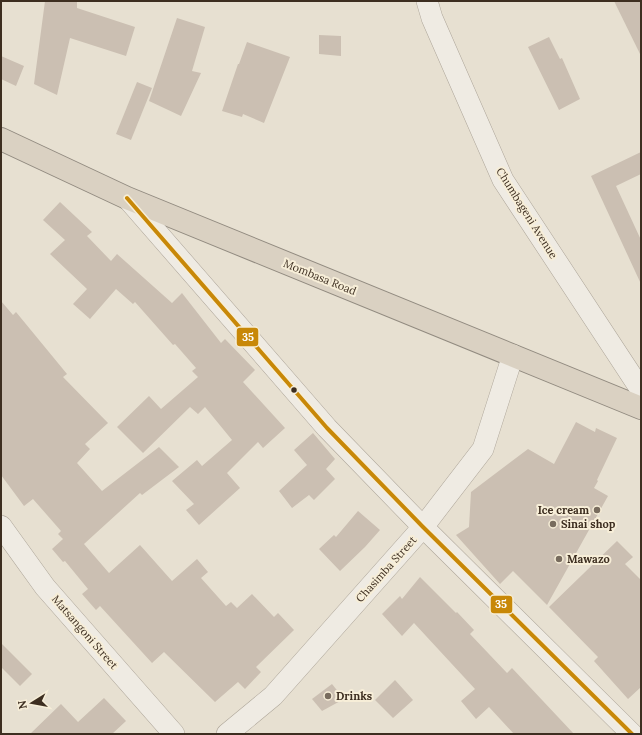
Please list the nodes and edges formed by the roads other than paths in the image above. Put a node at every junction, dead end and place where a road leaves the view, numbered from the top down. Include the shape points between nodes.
1 (427, 1) edge
2 (1, 139) edge
3 (127, 198) junction
4 (513, 355) junction
5 (641, 390) edge
6 (641, 408) edge
7 (1, 526) edge
8 (423, 527) junction
9 (174, 734) edge
10 (227, 734) edge
11 (632, 734) edge

1 - 5 street, Chumbageni Avenue via 432,18 503,180
2 - 3 highway, Mombasa Road
3 - 4 highway, Mombasa Road
3 - 8 street via 327,428
4 - 6 highway, Mombasa Road
4 - 8 street, Chasimba Street via 483,449
7 - 9 street, Matsangoni Street via 45,587
8 - 10 street, Chasimba Street via 273,696
8 - 11 street

